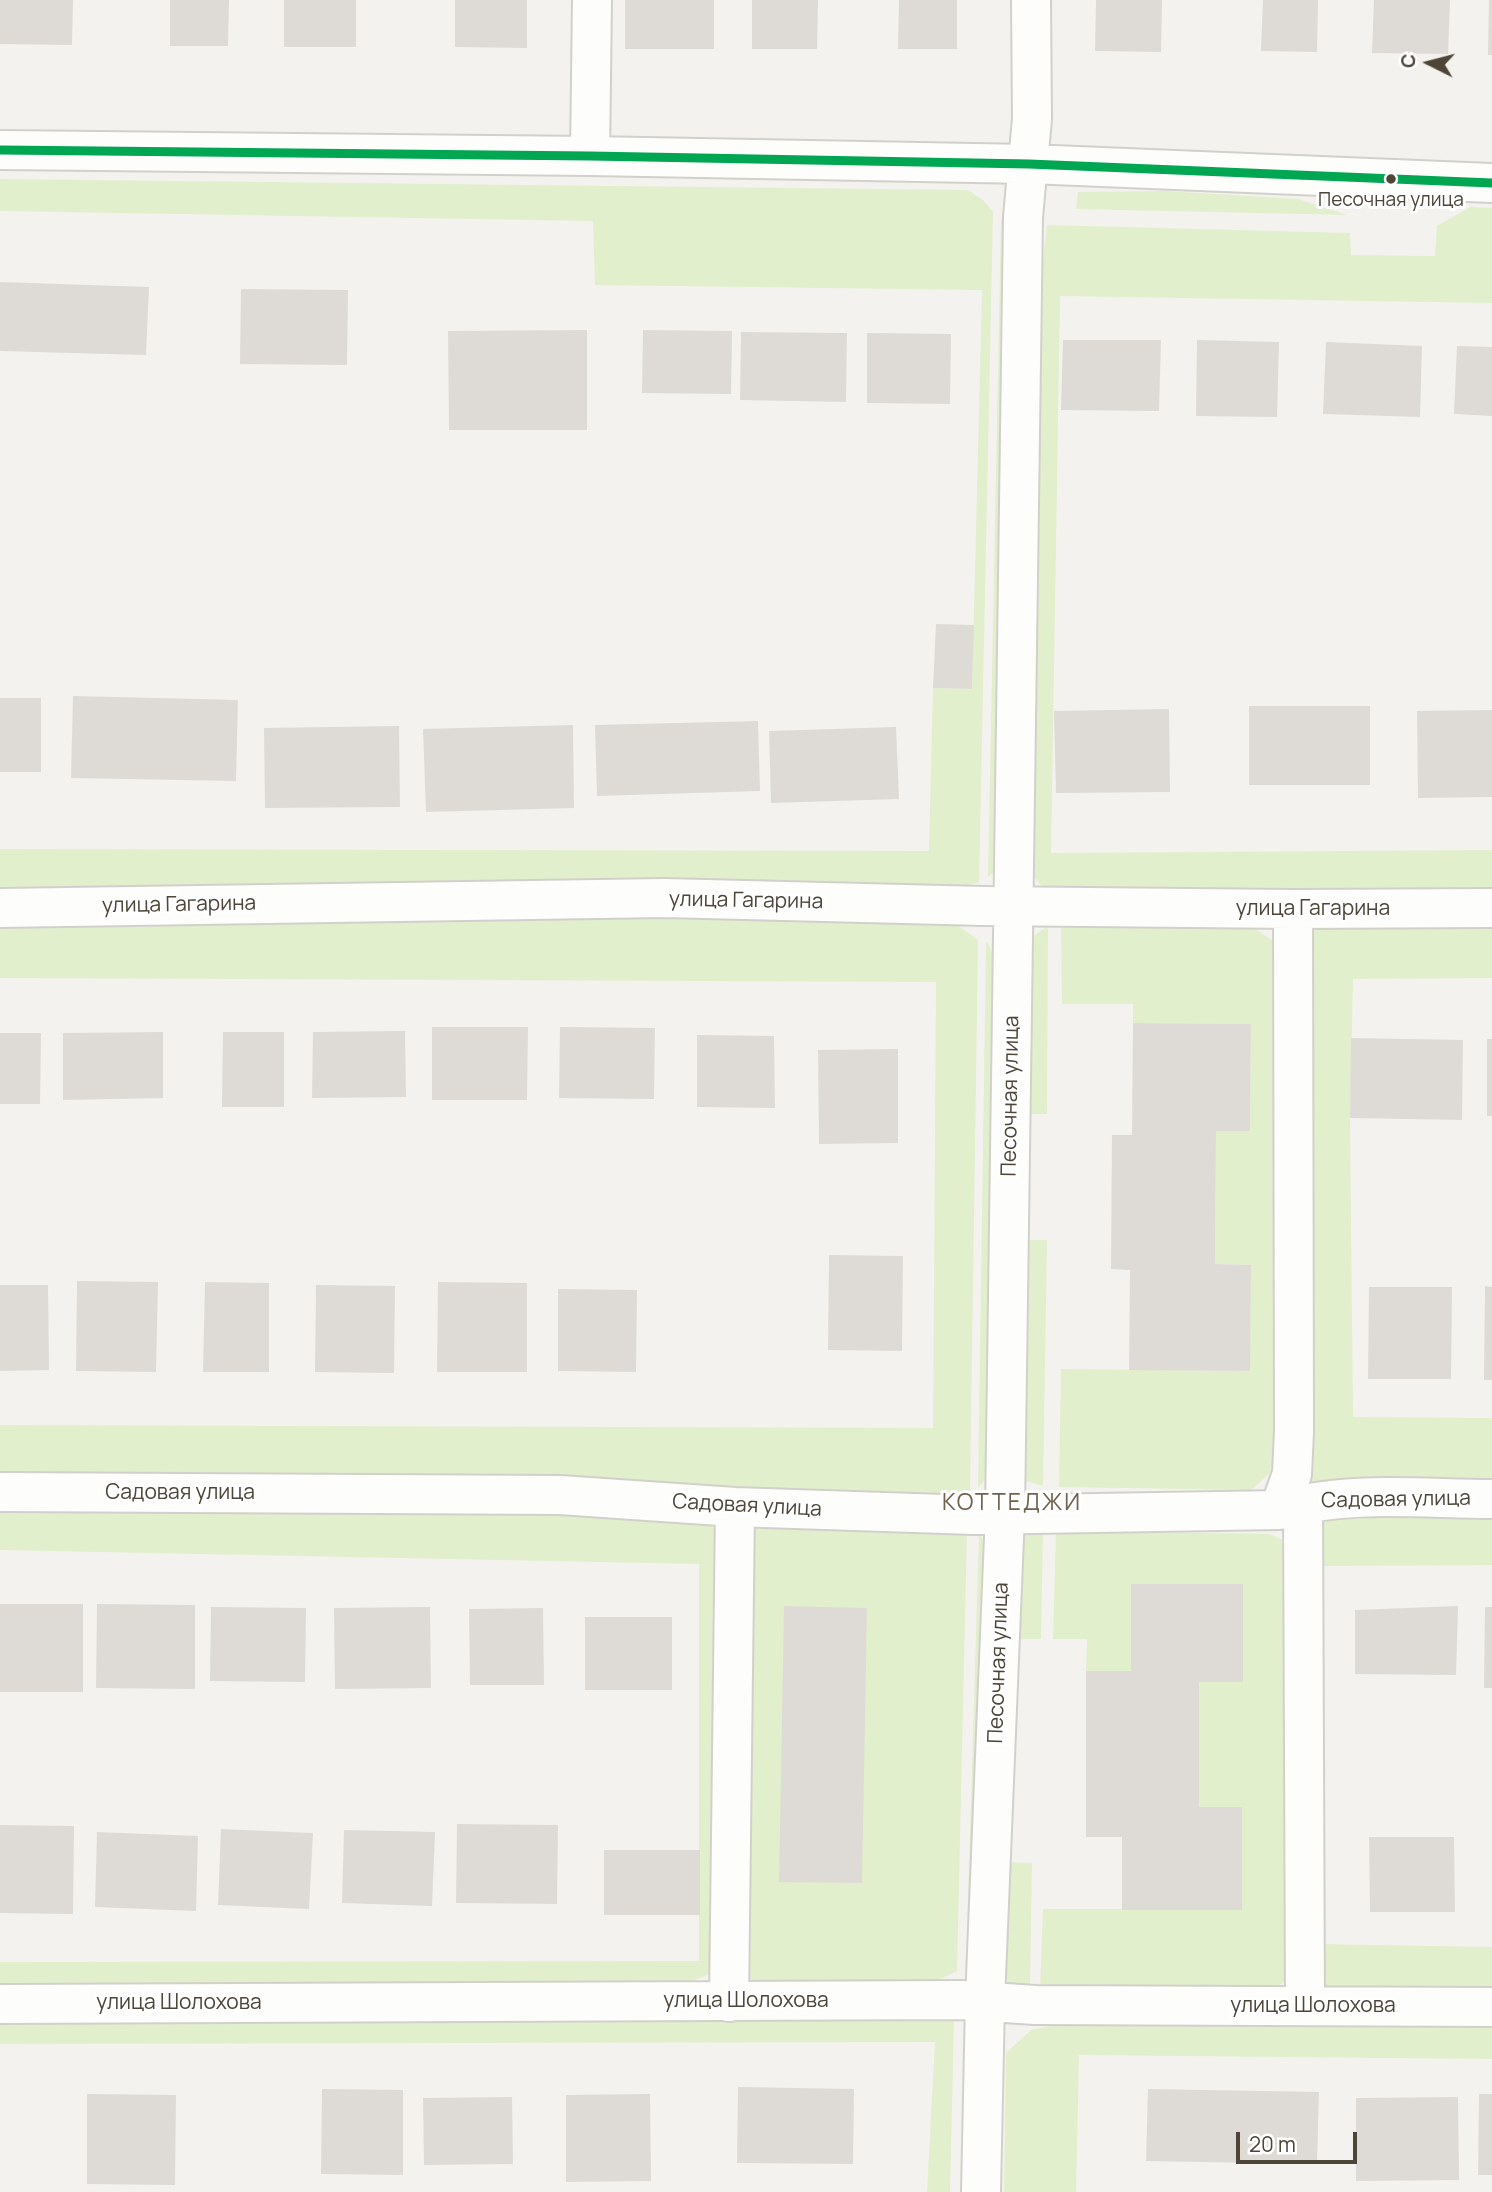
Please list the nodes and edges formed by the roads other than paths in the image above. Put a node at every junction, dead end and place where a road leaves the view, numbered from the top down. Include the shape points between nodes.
1 (592, 0) edge
2 (1031, 0) edge
3 (0, 150) edge
4 (590, 156) junction
5 (1029, 164) junction
6 (1492, 183) edge
7 (1013, 906) junction
8 (0, 908) edge
9 (1492, 908) edge
10 (1293, 909) junction
11 (0, 1492) edge
12 (1492, 1499) edge
13 (1291, 1506) junction
14 (735, 1507) junction
15 (1004, 1514) junction
16 (985, 2001) junction
17 (729, 2002) junction
18 (0, 2004) edge
19 (1305, 2006) junction
20 (1492, 2007) edge
21 (981, 2192) edge

1 - 4 street
2 - 5 street, Песочная улица
3 - 4 street
4 - 5 street
5 - 6 street
5 - 7 street, Песочная улица via 1023,216
7 - 8 street, улица Гагарина via 665,898
7 - 10 street, улица Гагарина
7 - 15 street, Песочная улица
9 - 10 street, улица Гагарина
10 - 13 street
11 - 14 street, Садовая улица via 560,1495
12 - 13 street, Садовая улица via 1335,1498
13 - 15 street, Садовая улица
13 - 19 street
14 - 15 street, Садовая улица
14 - 17 street
15 - 16 street, Песочная улица
16 - 17 street, улица Шолохова
16 - 19 street, улица Шолохова
16 - 21 street, Песочная улица
17 - 18 street, улица Шолохова
19 - 20 street, улица Шолохова

